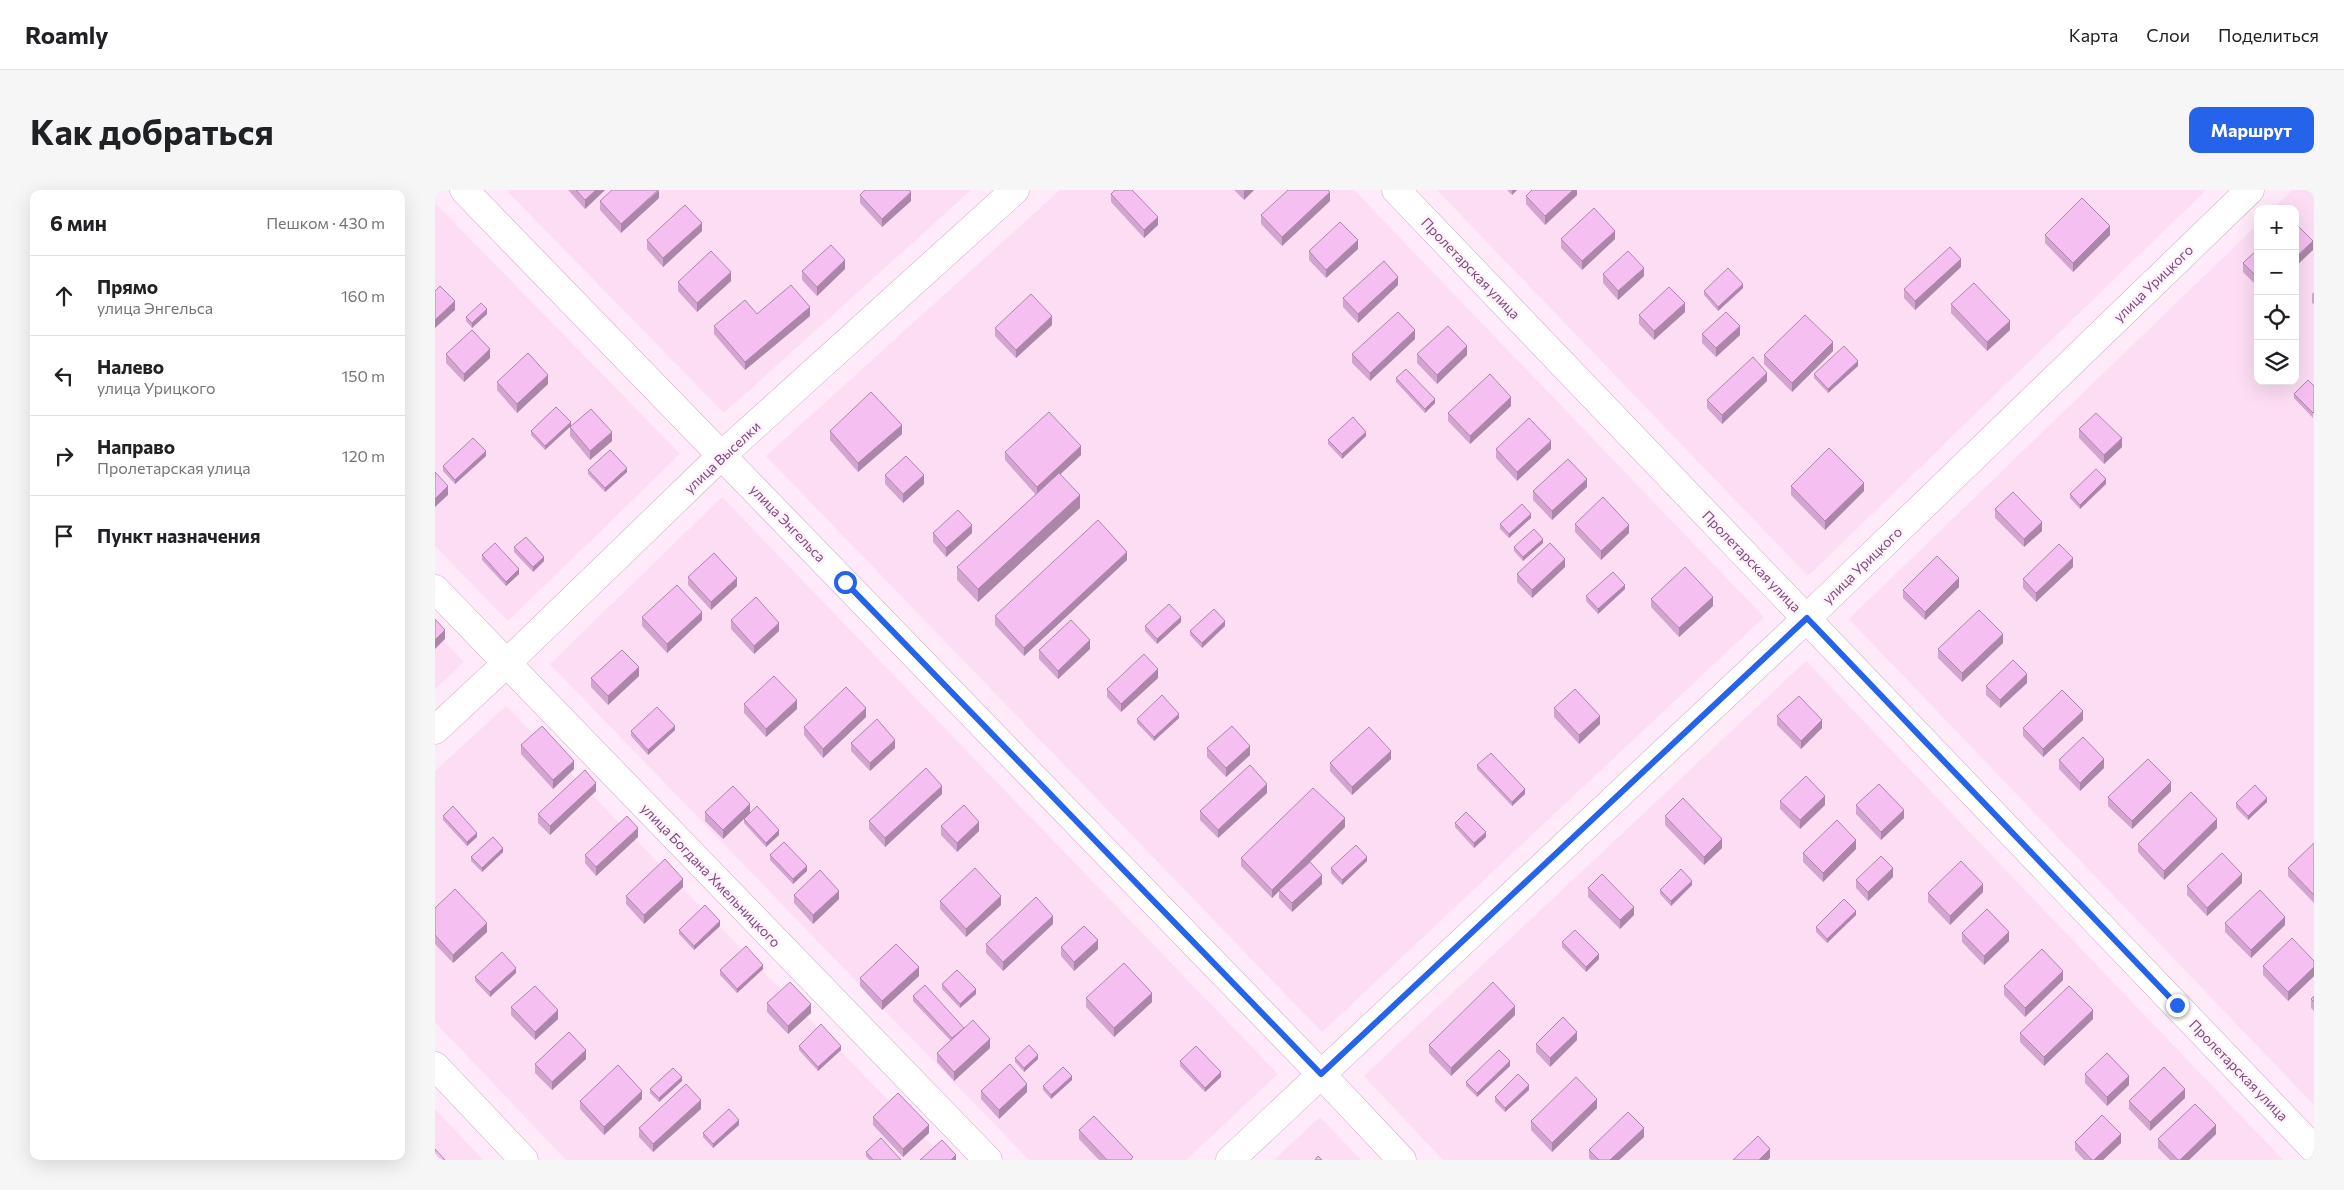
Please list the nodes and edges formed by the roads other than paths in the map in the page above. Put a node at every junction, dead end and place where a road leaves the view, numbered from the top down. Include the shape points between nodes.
1 (464, 190) edge
2 (1015, 190) edge
3 (1396, 190) edge
4 (2249, 190) edge
5 (723, 455) junction
6 (435, 589) edge
7 (1807, 618) junction
8 (507, 663) junction
9 (435, 730) edge
10 (435, 1066) edge
11 (1321, 1074) junction
12 (2314, 1149) edge
13 (524, 1160) edge
14 (987, 1160) edge
15 (1230, 1160) edge
16 (1402, 1160) edge

1 - 5 street, улица Энгельса
2 - 5 street, улица Выселки
3 - 7 street, Пролетарская улица
4 - 7 street, улица Урицкого
5 - 8 street, улица Выселки
5 - 11 street, улица Энгельса
6 - 8 street, улица Богдана Хмельницкого
7 - 11 street, улица Урицкого
7 - 12 street, Пролетарская улица
8 - 9 street, улица Выселки
8 - 14 street, улица Богдана Хмельницкого
10 - 13 street
11 - 15 street, улица Урицкого
11 - 16 street, улица Энгельса

